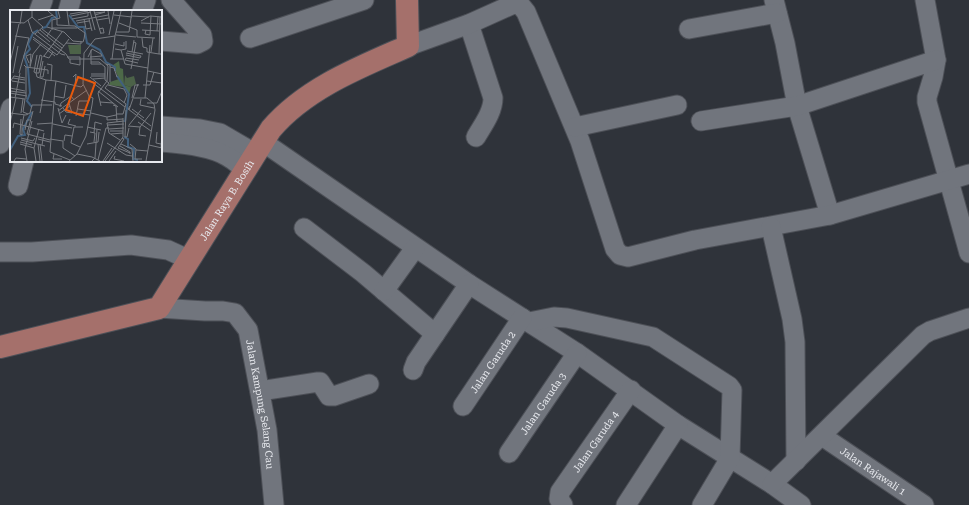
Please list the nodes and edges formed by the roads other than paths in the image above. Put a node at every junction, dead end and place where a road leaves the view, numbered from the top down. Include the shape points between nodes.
1 (43, 0) edge
2 (71, 0) edge
3 (146, 0) edge
4 (171, 0) edge
5 (364, 0) edge
6 (407, 0) edge
7 (925, 0) edge
8 (522, 1) edge
9 (775, 6) edge
10 (39, 10) edge
11 (68, 10) edge
12 (142, 10) edge
13 (469, 24) junction
14 (689, 29) dead end
15 (250, 38) dead end
16 (162, 41) edge
17 (408, 46) junction
18 (936, 60) junction
19 (677, 105) dead end
20 (797, 106) junction
21 (7, 114) edge
22 (701, 121) dead end
23 (162, 126) edge
24 (575, 127) junction
25 (476, 137) dead end
26 (162, 142) edge
27 (0, 144) edge
28 (255, 156) junction
29 (24, 162) edge
30 (969, 174) edge
31 (949, 180) junction
32 (18, 186) dead end
33 (830, 215) junction
34 (771, 227) junction
35 (304, 228) dead end
36 (415, 248) junction
37 (0, 252) edge
38 (969, 254) edge
39 (190, 260) junction
40 (469, 284) junction
41 (384, 292) junction
42 (159, 308) junction
43 (969, 318) edge
44 (525, 320) junction
45 (435, 334) junction
46 (0, 347) edge
47 (577, 353) junction
48 (413, 370) dead end
49 (369, 384) dead end
50 (630, 390) junction
51 (260, 391) junction
52 (463, 406) dead end
53 (678, 425) junction
54 (822, 436) junction
55 (508, 453) dead end
56 (730, 458) junction
57 (796, 461) junction
58 (772, 484) junction
59 (562, 499) edge
60 (790, 502) edge
61 (274, 505) edge
62 (626, 505) edge
63 (702, 505) edge
64 (924, 505) edge

1 - 10 street
2 - 11 street
3 - 12 street
4 - 16 street via 202,35 203,41 197,44
5 - 15 street
6 - 17 main road
7 - 18 street
8 - 13 street
8 - 24 street
9 - 14 street
9 - 20 street
13 - 17 street
13 - 25 street via 493,98 493,106
17 - 28 main road, Jalan Raya B. Bosih via 358,68 302,100 271,129
18 - 20 street
18 - 31 street via 926,97
19 - 24 street
20 - 22 street
20 - 33 street
21 - 27 street
23 - 28 street via 220,133
24 - 34 street via 615,249 620,255 628,256 695,240
26 - 28 street via 198,146 227,156
28 - 36 street
28 - 39 main road, Jalan Raya B. Bosih via 220,208
29 - 32 street
30 - 31 street
31 - 33 street
31 - 38 street
33 - 34 street
34 - 57 street via 795,342
35 - 41 street
36 - 40 street
36 - 41 street
37 - 39 street via 131,245 168,250
39 - 42 main road, Jalan Raya B. Bosih
40 - 44 street
40 - 45 street
41 - 45 street
42 - 46 main road
42 - 51 street, Jalan Kampung Selang Cau via 235,313 248,330
43 - 54 street via 923,335
44 - 47 street
44 - 52 street, Jalan Garuda 2
44 - 56 street via 567,318 653,337 729,386 732,390
45 - 48 street
47 - 50 street
47 - 55 street, Jalan Garuda 3
49 - 51 street via 334,396 329,396 320,382
50 - 53 street
50 - 59 street, Jalan Garuda 4
51 - 61 street, Jalan Kampung Selang Cau via 267,430
53 - 56 street
53 - 62 street
54 - 57 street
54 - 64 street, Jalan Rajawali 1
56 - 58 street
56 - 63 street
57 - 58 street
58 - 60 street

